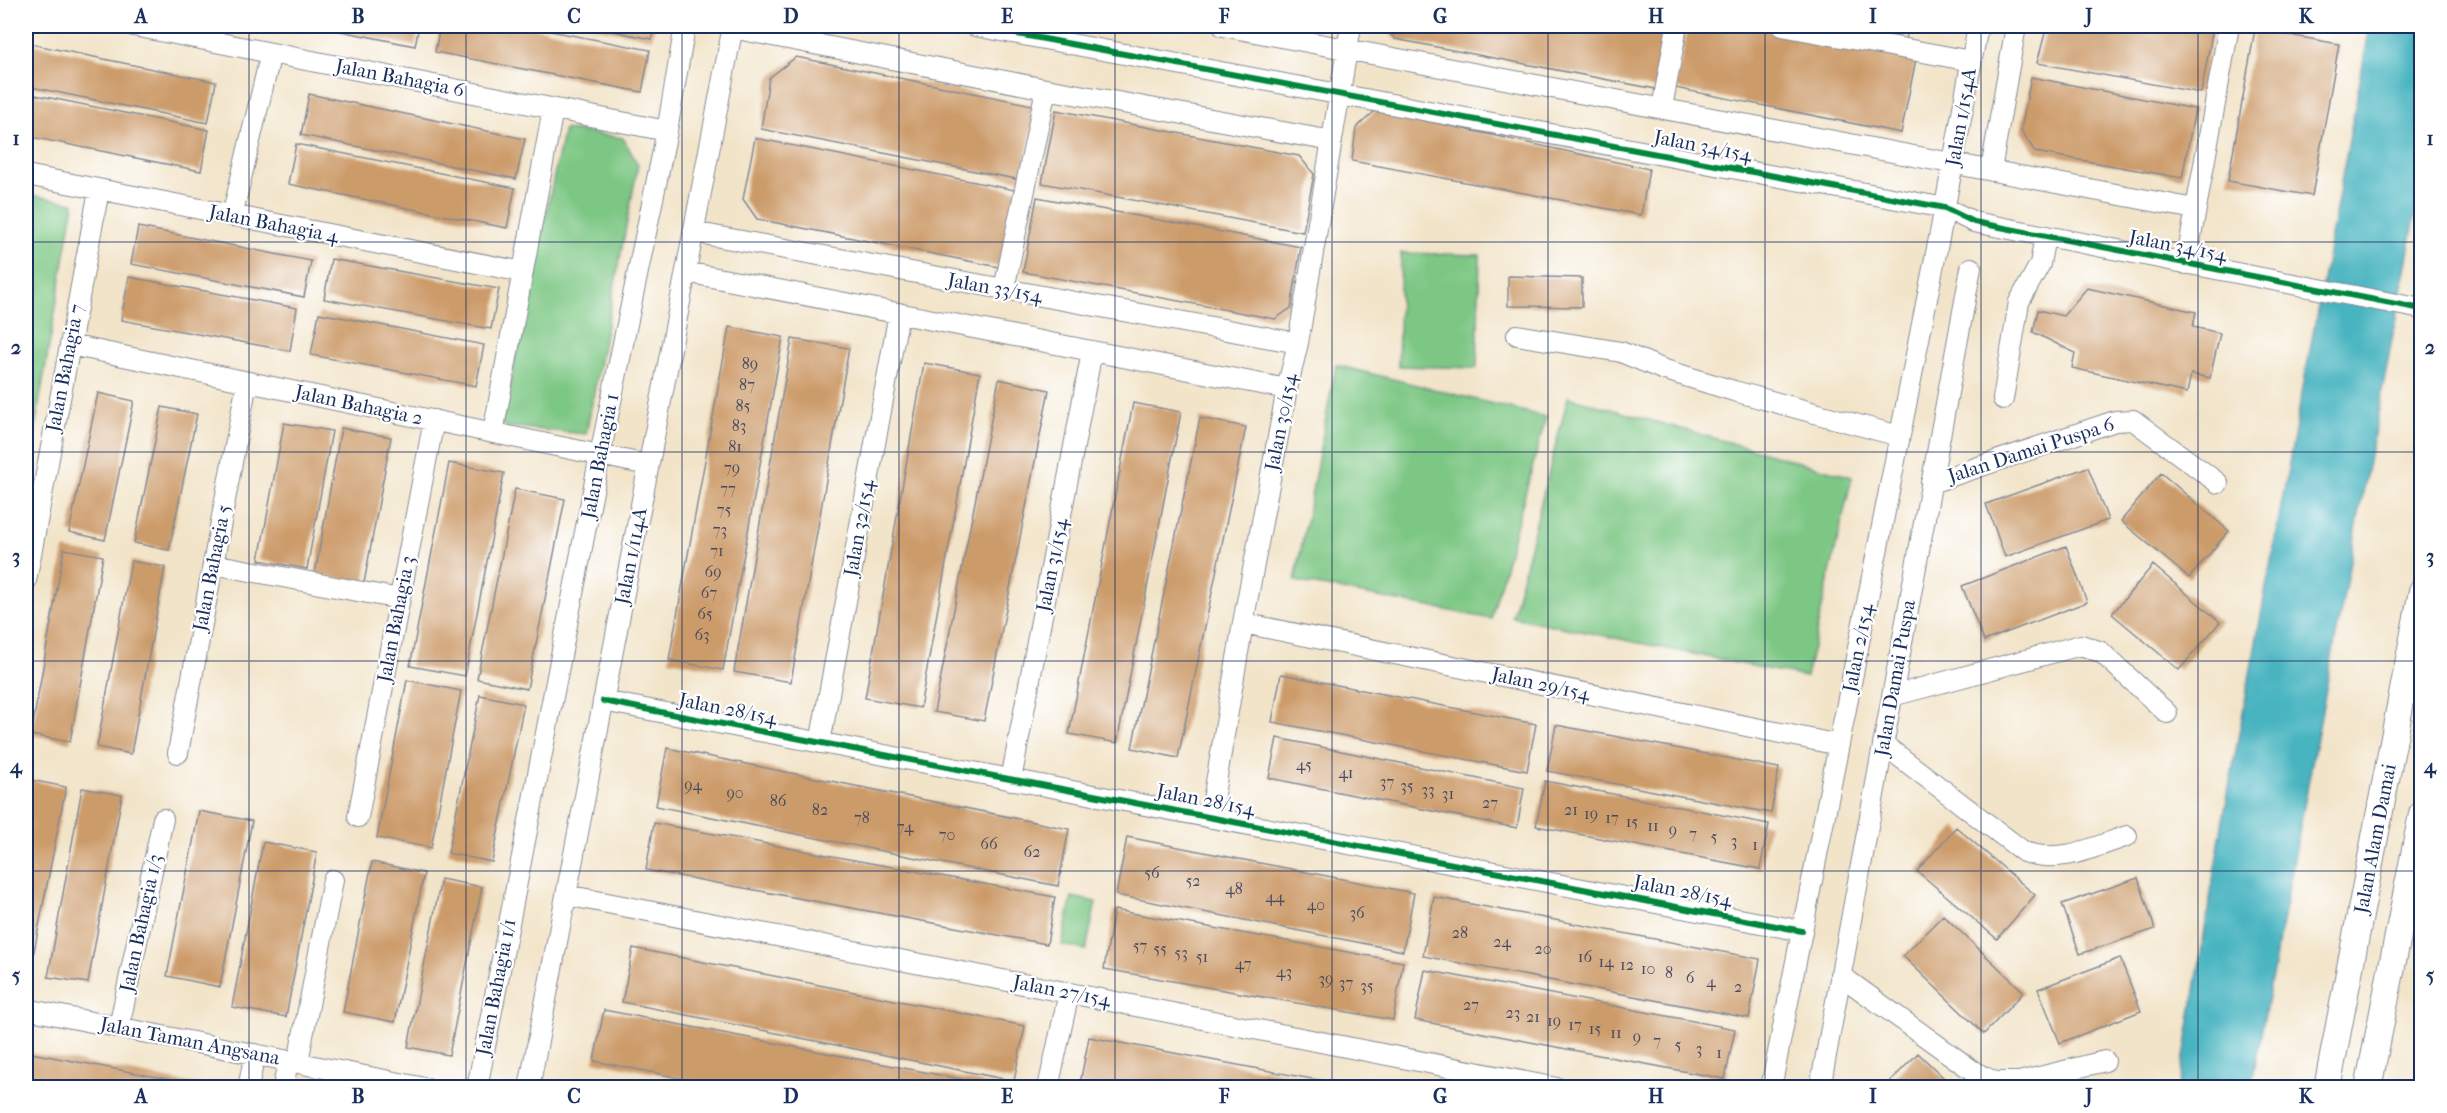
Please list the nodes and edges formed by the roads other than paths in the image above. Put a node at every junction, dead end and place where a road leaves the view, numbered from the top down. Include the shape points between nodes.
1 (134, 26) edge
2 (685, 26) edge
3 (975, 26) edge
4 (1223, 26) edge
5 (1351, 26) edge
6 (1677, 26) edge
7 (1782, 26) edge
8 (1978, 26) edge
9 (2016, 26) edge
10 (2229, 26) edge
11 (733, 27) edge
12 (1347, 49) junction
13 (271, 53) junction
14 (1971, 61) junction
15 (1046, 89) junction
16 (1338, 94) junction
17 (1662, 108) junction
18 (553, 109) junction
19 (667, 131) junction
20 (1332, 141) junction
21 (1953, 163) junction
22 (1991, 170) junction
23 (26, 175) edge
24 (99, 190) junction
25 (1945, 208) junction
26 (2195, 209) junction
27 (232, 216) junction
28 (693, 232) junction
29 (2045, 236) junction
30 (2186, 264) junction
31 (1971, 268) dead end
32 (523, 272) junction
33 (686, 272) junction
34 (1004, 290) junction
35 (2421, 309) edge
36 (899, 313) junction
37 (1517, 335) dead end
38 (1298, 343) junction
39 (70, 345) junction
40 (1092, 351) junction
41 (247, 382) junction
42 (1287, 389) junction
43 (2003, 399) dead end
44 (434, 420) junction
45 (493, 433) junction
46 (1899, 436) junction
47 (600, 455) junction
48 (648, 465) junction
49 (1931, 483) junction
50 (2218, 483) dead end
51 (33, 495) edge
52 (213, 564) junction
53 (26, 581) edge
54 (2421, 591) edge
55 (400, 599) junction
56 (1243, 623) junction
57 (1892, 696) junction
58 (603, 701) junction
59 (2167, 713) dead end
60 (820, 743) junction
61 (1883, 744) junction
62 (1839, 745) junction
63 (177, 753) dead end
64 (1011, 780) junction
65 (2421, 814) edge
66 (358, 817) dead end
67 (1210, 818) junction
68 (163, 819) dead end
69 (2127, 836) dead end
70 (333, 879) dead end
71 (516, 887) joint
72 (566, 895) junction
73 (1802, 931) junction
74 (1840, 975) junction
75 (1070, 993) junction
76 (26, 1009) edge
77 (119, 1027) junction
78 (255, 1054) junction
79 (2104, 1060) dead end
80 (293, 1061) junction
81 (382, 1083) edge
82 (248, 1088) edge
83 (283, 1088) edge
84 (425, 1088) edge
85 (477, 1088) edge
86 (529, 1088) edge
87 (1048, 1088) edge
88 (1557, 1088) edge
89 (1772, 1088) edge
90 (1820, 1088) edge
91 (2326, 1088) edge
92 (2368, 1088) edge

1 - 13 street, Jalan Bahagia 6
2 - 19 street, Jalan Bahagia 1
3 - 16 street, Jalan 34/154
4 - 12 street, Jalan 34/154
5 - 12 street, Jalan 30/154
6 - 17 street
7 - 14 street
8 - 14 street, Jalan 1/154A
9 - 22 street
10 - 26 street
11 - 15 street
11 - 28 street, Jalan 1/114A
12 - 16 street, Jalan 30/154
12 - 17 street, Jalan 34/154
13 - 18 street, Jalan Bahagia 6
13 - 27 street
14 - 21 street, Jalan 1/154A
15 - 20 street
15 - 34 street
16 - 20 street, Jalan 30/154
16 - 25 street, Jalan 34/154
17 - 21 street, Jalan 34/154
18 - 19 street, Jalan Bahagia 6
18 - 32 street
19 - 47 street, Jalan Bahagia 1
20 - 38 street, Jalan 30/154
21 - 22 street, Jalan 34/154
21 - 25 street, Jalan 1/154A
22 - 26 street, Jalan 34/154
23 - 24 street, Jalan Bahagia 4
24 - 27 street, Jalan Bahagia 4
24 - 39 street, Jalan Bahagia 7
25 - 29 street, Jalan 34/154 via 1974,222
25 - 46 street, Jalan 2/154
26 - 30 street
27 - 32 street, Jalan Bahagia 4
28 - 33 street, Jalan 1/114A
28 - 34 street, Jalan 33/154
29 - 30 street, Jalan 34/154
29 - 43 street via 2040,264 2019,302
30 - 35 street, Jalan 34/154
31 - 49 street, Jalan Damai Puspa
32 - 45 street
33 - 36 street
33 - 48 street, Jalan 1/114A
34 - 38 street, Jalan 33/154
36 - 40 street
36 - 60 street, Jalan 32/154
37 - 46 street via 1621,352 1734,391
38 - 42 street, Jalan 30/154
39 - 41 street, Jalan Bahagia 2
39 - 51 street, Jalan Bahagia 7
40 - 42 street
40 - 64 street, Jalan 31/154
41 - 44 street, Jalan Bahagia 2
41 - 52 street, Jalan Bahagia 5
42 - 56 street, Jalan 30/154
44 - 45 street, Jalan Bahagia 2
44 - 55 street, Jalan Bahagia 3
45 - 47 street, Jalan Bahagia 2
46 - 62 street, Jalan 2/154
47 - 48 street, Jalan Bahagia 2
47 - 71 street, Jalan Bahagia 1
48 - 58 street, Jalan 1/114A
49 - 50 street, Jalan Damai Puspa 6 via 2115,421 2133,420
49 - 57 street, Jalan Damai Puspa
51 - 53 street, Jalan Bahagia 7
52 - 55 street
52 - 63 street, Jalan Bahagia 5
54 - 91 main road, Jalan Alam Damai
55 - 66 street, Jalan Bahagia 3
56 - 62 street, Jalan 29/154
56 - 67 street, Jalan 30/154
57 - 59 street via 2082,645 2101,652
57 - 61 street, Jalan Damai Puspa
58 - 60 street, Jalan 28/154
58 - 72 street, Jalan 1/114A
60 - 64 street, Jalan 28/154
61 - 69 street via 2024,852 2040,857 2066,857
61 - 74 street, Jalan Damai Puspa
62 - 73 street, Jalan 2/154
64 - 67 street, Jalan 28/154
65 - 92 main road
67 - 73 street, Jalan 28/154
68 - 77 street, Jalan Bahagia 1/3
70 - 80 street
71 - 85 street, Jalan Bahagia 1/1
72 - 75 street, Jalan 27/154
72 - 86 street, Jalan 1/114A
73 - 89 street, Jalan 2/154
74 - 79 street via 1972,1071 1995,1082 2019,1082
74 - 90 street, Jalan Damai Puspa
75 - 87 street
75 - 88 street, Jalan 27/154
76 - 77 street, Jalan Taman Angsana
77 - 78 street, Jalan Taman Angsana
78 - 80 street, Jalan Taman Angsana
78 - 82 street
80 - 81 street, Jalan Taman Angsana
80 - 83 street
81 - 84 street, Jalan Taman Angsana

